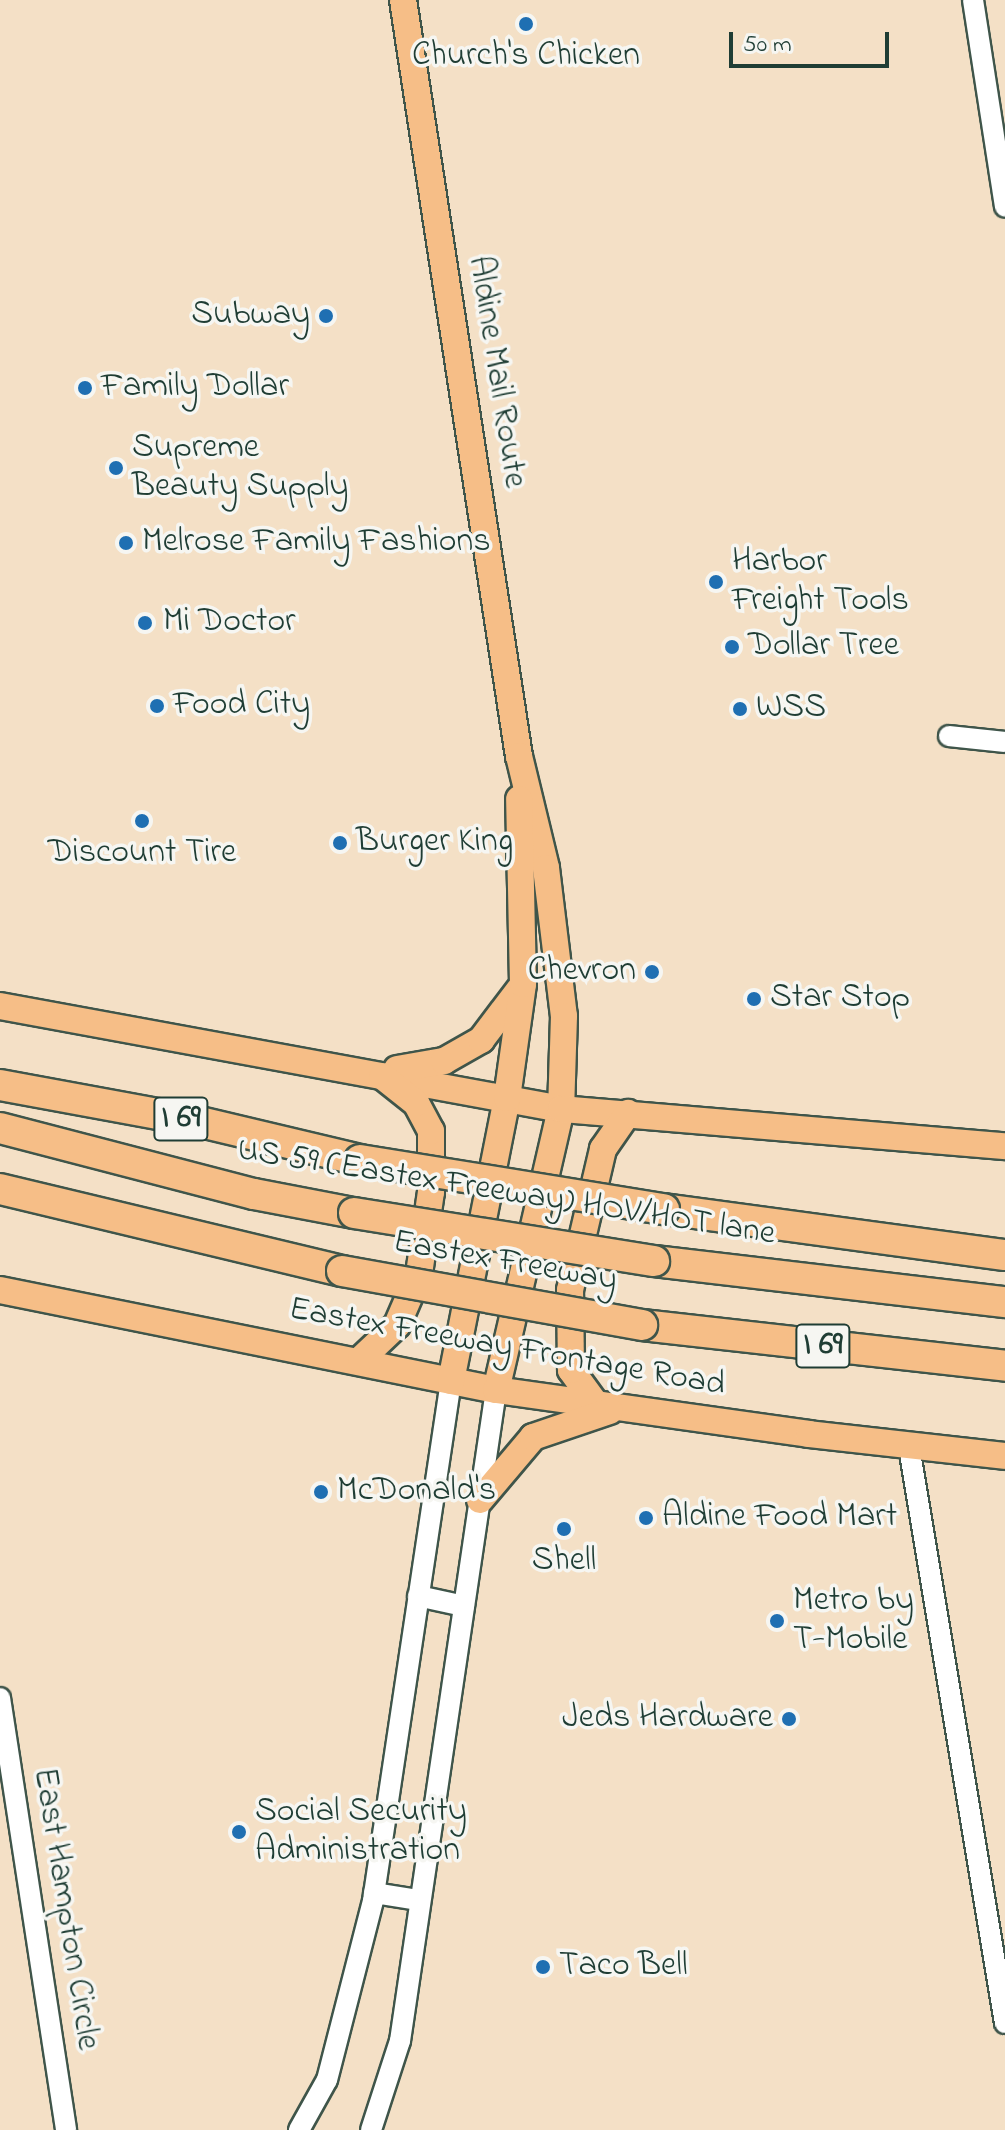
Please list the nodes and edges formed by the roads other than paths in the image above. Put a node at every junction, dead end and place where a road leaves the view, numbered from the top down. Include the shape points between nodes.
1 (403, 0) edge
2 (973, 0) edge
3 (1005, 207) edge
4 (949, 736) dead end
5 (1005, 742) edge
6 (519, 756) junction
7 (523, 984) junction
8 (0, 1006) edge
9 (378, 1072) junction
10 (0, 1085) edge
11 (507, 1098) junction
12 (561, 1109) junction
13 (628, 1113) junction
14 (0, 1128) edge
15 (1005, 1146) edge
16 (0, 1189) edge
17 (1005, 1255) edge
18 (0, 1290) edge
19 (1005, 1302) edge
20 (361, 1359) junction
21 (1005, 1366) edge
22 (451, 1381) junction
23 (496, 1390) junction
24 (595, 1403) junction
25 (623, 1407) junction
26 (909, 1447) junction
27 (1005, 1456) edge
28 (480, 1500) junction
29 (418, 1596) junction
30 (464, 1606) junction
31 (0, 1698) edge
32 (374, 1893) junction
33 (418, 1900) junction
34 (1005, 2023) edge
35 (66, 2130) edge
36 (299, 2130) edge
37 (371, 2130) edge

1 - 6 main road, Aldine Mail Route
2 - 3 street
4 - 5 street
6 - 7 main road, Aldine Mail Route
6 - 12 main road, Aldine Mail Route via 554,922 564,1016
7 - 9 main road via 481,1040 444,1061
7 - 11 main road, Aldine Mail Route
8 - 9 main road
9 - 11 main road
9 - 20 main road via 416,1103 431,1131 431,1192 419,1274 397,1325
10 - 17 highway, I 69, bridge via 196,1121 360,1160 664,1209
11 - 12 main road
11 - 22 main road, Aldine Mail Route
12 - 13 main road
12 - 23 main road, Aldine Mail Route
13 - 15 main road
13 - 24 main road via 603,1149 570,1290 571,1370
14 - 19 highway, US 59 (Eastex Freeway) HOV/HOT lane / I 69, bridge via 254,1194 354,1213 654,1261
16 - 21 highway, Eastex Freeway / I 69, bridge via 342,1271 642,1325
18 - 20 main road, Eastex Freeway Frontage Road
20 - 22 main road, Eastex Freeway Frontage Road
22 - 23 main road, Eastex Freeway Frontage Road
22 - 29 street
23 - 24 main road, Eastex Freeway Frontage Road
23 - 28 street
24 - 25 main road, Eastex Freeway Frontage Road
25 - 26 main road, Eastex Freeway Frontage Road
25 - 28 main road via 561,1423 533,1437
26 - 27 main road, Eastex Freeway Frontage Road
26 - 34 street
28 - 30 street
29 - 30 street
29 - 32 street
30 - 33 street
31 - 35 street, East Hampton Circle
32 - 33 street
32 - 36 street via 327,2080
33 - 37 street via 400,2041

